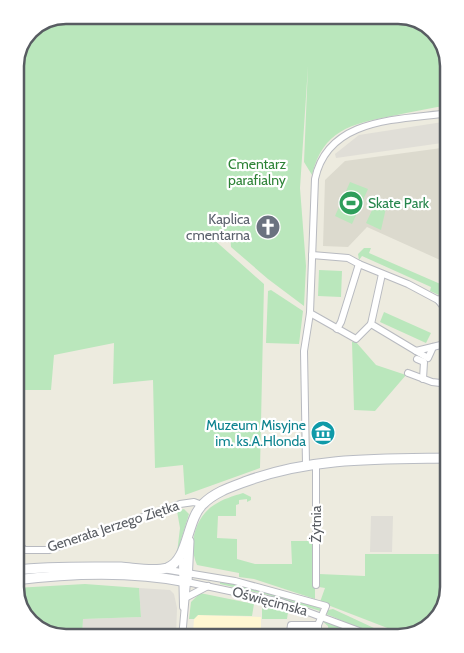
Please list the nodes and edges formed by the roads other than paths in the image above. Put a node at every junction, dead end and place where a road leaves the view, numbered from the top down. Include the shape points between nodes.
1 (440, 114) edge
2 (312, 255) junction
3 (358, 264) junction
4 (382, 274) junction
5 (438, 300) joint
6 (440, 303) edge
7 (310, 313) junction
8 (371, 324) junction
9 (337, 329) junction
10 (440, 346) edge
11 (417, 359) dead end
12 (408, 373) dead end
13 (423, 379) junction
14 (440, 382) edge
15 (440, 458) edge
16 (311, 464) junction
17 (202, 505) junction
18 (188, 533) junction
19 (24, 550) edge
20 (180, 557) junction
21 (24, 569) edge
22 (161, 569) junction
23 (185, 577) junction
24 (24, 580) edge
25 (208, 585) junction
26 (316, 585) dead end
27 (187, 597) junction
28 (184, 611) junction
29 (321, 616) junction
30 (318, 625) junction
31 (183, 629) edge
32 (290, 629) edge
33 (318, 629) edge
34 (355, 629) edge

1 - 2 street via 362,126 344,134 328,148 315,179
2 - 3 street via 348,258
2 - 7 street
3 - 4 street
3 - 9 street
4 - 5 street
4 - 8 street
5 - 6 street
7 - 9 street
7 - 16 street via 304,351
8 - 9 street via 356,339
8 - 10 street via 416,351
11 - 13 street via 424,362
12 - 13 street
13 - 14 street
15 - 16 main road
16 - 17 main road via 277,471 228,488
16 - 26 street, Żytnia
17 - 18 main road, Generała Jerzego Ziętka
17 - 19 street, Generała Jerzego Ziętka via 188,502 49,550
18 - 20 main road
18 - 23 main road
20 - 22 main road via 171,566
20 - 23 street
21 - 22 main road, Oświęcimska via 71,566
22 - 23 street, Oświęcimska
23 - 24 main road, Oświęcimska via 88,576
23 - 25 street, Oświęcimska
23 - 27 street
23 - 28 street
23 - 29 street, Oświęcimska via 235,581 326,606
25 - 27 street
25 - 29 street, Oświęcimska via 281,602
27 - 28 street
28 - 31 street
29 - 30 street
29 - 34 street, Oświęcimska
30 - 32 street via 291,625
30 - 33 street

